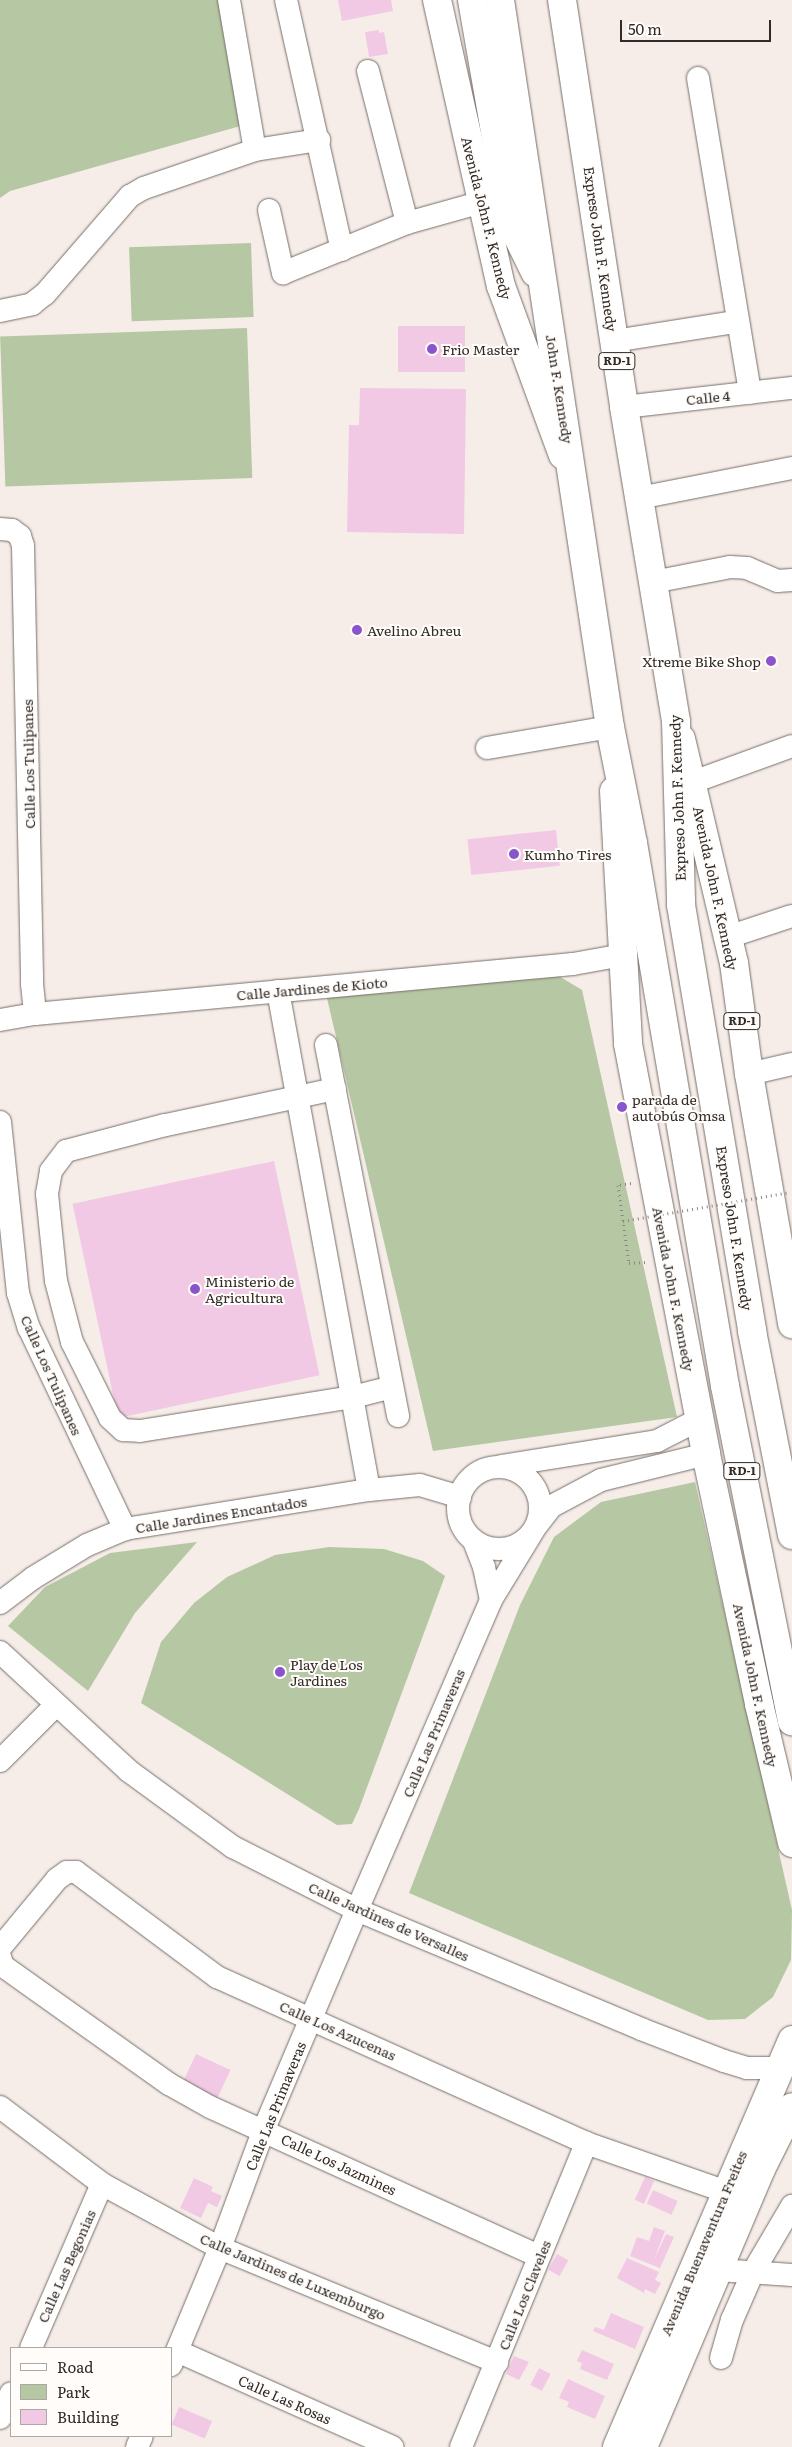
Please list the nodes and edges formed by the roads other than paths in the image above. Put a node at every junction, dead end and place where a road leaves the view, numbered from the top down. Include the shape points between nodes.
1 (229, 0) edge
2 (286, 0) edge
3 (437, 0) edge
4 (472, 0) edge
5 (500, 0) edge
6 (562, 0) edge
7 (368, 70) dead end
8 (698, 78) dead end
9 (319, 140) junction
10 (255, 150) junction
11 (482, 202) junction
12 (269, 210) dead end
13 (407, 223) junction
14 (342, 250) junction
15 (545, 291) junction
16 (0, 311) edge
17 (736, 322) junction
18 (614, 341) junction
19 (792, 388) edge
20 (750, 393) junction
21 (624, 407) junction
22 (792, 468) edge
23 (574, 488) junction
24 (639, 498) junction
25 (0, 529) edge
26 (792, 580) edge
27 (653, 582) junction
28 (676, 721) junction
29 (610, 727) junction
30 (792, 746) edge
31 (487, 748) dead end
32 (693, 782) junction
33 (792, 916) edge
34 (728, 938) junction
35 (623, 955) junction
36 (278, 991) junction
37 (35, 1014) junction
38 (0, 1020) edge
39 (326, 1046) dead end
40 (792, 1064) edge
41 (749, 1074) junction
42 (335, 1089) junction
43 (297, 1096) junction
44 (0, 1122) edge
45 (792, 1324) edge
46 (392, 1387) junction
47 (353, 1397) junction
48 (398, 1416) dead end
49 (700, 1419) junction
50 (706, 1454) junction
51 (495, 1467) junction
52 (369, 1490) junction
53 (460, 1496) junction
54 (125, 1529) junction
55 (534, 1531) junction
56 (792, 1534) edge
57 (474, 1541) junction
58 (491, 1600) junction
59 (0, 1603) edge
60 (0, 1652) edge
61 (56, 1705) junction
62 (792, 1721) edge
63 (0, 1761) edge
64 (792, 1843) edge
65 (357, 1910) junction
66 (0, 1948) edge
67 (0, 1956) edge
68 (312, 2017) junction
69 (792, 2040) edge
70 (778, 2068) junction
71 (792, 2107) edge
72 (1, 2109) edge
73 (264, 2129) junction
74 (782, 2138) edge
75 (586, 2143) junction
76 (102, 2184) junction
77 (724, 2192) junction
78 (792, 2206) edge
79 (220, 2248) junction
80 (539, 2256) junction
81 (718, 2270) junction
82 (753, 2272) junction
83 (792, 2275) edge
84 (31, 2347) edge
85 (174, 2358) edge
86 (721, 2358) dead end
87 (497, 2362) junction
88 (10, 2395) edge
89 (0, 2418) edge
90 (393, 2447) edge
91 (461, 2447) edge
92 (617, 2447) edge
93 (643, 2447) edge

1 - 10 street
2 - 9 street
3 - 11 main road, Avenida John F. Kennedy / RD-1
4 - 15 main road via 511,223
5 - 15 main road, RD-1
6 - 18 main road, Expreso John F. Kennedy / RD-1
7 - 13 street
8 - 17 street
9 - 10 street
9 - 14 street
10 - 16 street via 158,182 130,196 44,294 32,304
11 - 13 street
11 - 23 main road, Avenida John F. Kennedy / RD-1 via 500,286
12 - 14 street via 283,273
13 - 14 street
15 - 23 main road, John F. Kennedy / RD-1
17 - 18 street
17 - 20 street
18 - 21 main road, Expreso John F. Kennedy / RD-1
19 - 20 street, Calle 4
20 - 21 street, Calle 4
21 - 24 main road, Expreso John F. Kennedy / RD-1
22 - 24 street
23 - 29 main road, RD-1
24 - 27 main road, Expreso John F. Kennedy / RD-1
25 - 37 street, Calle Los Tulipanes via 12,530 20,536 23,546
26 - 27 street via 777,581 747,568 730,567
27 - 28 main road, Expreso John F. Kennedy / RD-1
28 - 32 main road, Avenida John F. Kennedy / RD-1
28 - 56 main road, Expreso John F. Kennedy / RD-1 via 681,904 733,1214
29 - 31 street
29 - 35 main road, Avenida John F. Kennedy / RD-1
29 - 62 main road, RD-1 via 635,853 725,1386
30 - 32 street
32 - 34 main road, Avenida John F. Kennedy / RD-1
33 - 34 street
34 - 41 main road, Avenida John F. Kennedy / RD-1
35 - 36 street, Calle Jardines de Kioto via 574,964
35 - 49 main road, Avenida John F. Kennedy / RD-1 via 628,1044
36 - 37 street, Calle Jardines de Kioto
36 - 43 street
37 - 38 street, Calle Jardines de Kioto
39 - 42 street
40 - 41 street
41 - 45 main road, Avenida John F. Kennedy / RD-1
42 - 43 street
42 - 46 street
43 - 47 street
43 - 47 street via 164,1125 66,1151 51,1171 47,1194 56,1280 72,1342 110,1418 123,1430 140,1431
44 - 54 street, Calle Los Tulipanes via 20,1302 28,1328
46 - 47 street
46 - 48 street
47 - 52 street
49 - 50 main road, Avenida John F. Kennedy / RD-1
49 - 51 street via 657,1442
50 - 55 street, Calle Las Primaveras via 601,1480 552,1506
50 - 64 main road, Avenida John F. Kennedy / RD-1 via 758,1704
51 - 53 street via 473,1476
51 - 55 street via 509,1468 533,1484 541,1511
52 - 53 street, Calle Jardines Encantados via 420,1485
52 - 54 street, Calle Jardines Encantados
53 - 57 street via 460,1521
54 - 59 street, Calle Jardines Encantados via 87,1545
55 - 57 street via 520,1544 496,1550
55 - 58 street, Calle Las Primaveras
57 - 58 street
58 - 65 street, Calle Las Primaveras
60 - 61 street, Calle Jardines de Versalles
61 - 63 street
61 - 65 street, Calle Jardines de Versalles via 128,1771 233,1847
65 - 68 street, Calle Las Primaveras
65 - 70 street, Calle Jardines de Versalles via 724,2062 747,2068
66 - 68 street, Calle Los Azucenas via 57,1879 67,1872 76,1872 217,1977
67 - 73 street, Calle Los Jazmines via 3,1966 170,2084 210,2107
68 - 73 street, Calle Las Primaveras
68 - 75 street, Calle Los Azucenas
69 - 70 main road, Avenida Buenaventura Freites
70 - 77 main road, Avenida Buenaventura Freites
71 - 74 main road, Avenida Buenaventura Freites
72 - 76 street, Calle Jardines de Luxemburgo
73 - 79 street, Calle Las Primaveras
73 - 80 street, Calle Los Jazmines
74 - 81 main road, Avenida Buenaventura Freites
75 - 77 street, Calle Los Azucenas
75 - 80 street, Calle Los Claveles
76 - 79 street, Calle Jardines de Luxemburgo
76 - 84 street, Calle Las Begonias
77 - 92 main road, Avenida Buenaventura Freites
78 - 82 street
79 - 85 street, Calle Las Primaveras
79 - 87 street, Calle Jardines de Luxemburgo
80 - 87 street, Calle Los Claveles
81 - 82 street
81 - 93 main road, Avenida Buenaventura Freites
82 - 83 street
82 - 86 street via 732,2320
85 - 90 street, Calle Las Rosas
87 - 91 street, Calle Los Claveles
88 - 89 street

